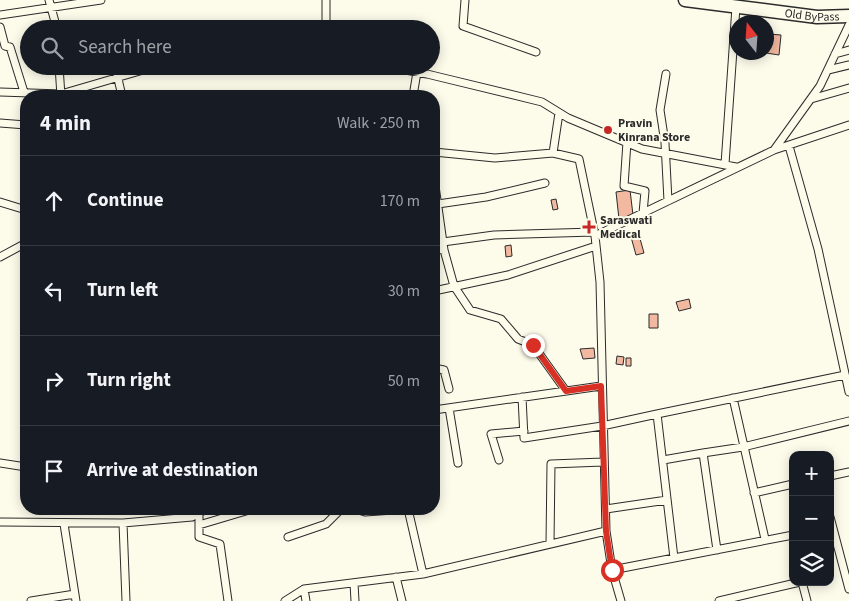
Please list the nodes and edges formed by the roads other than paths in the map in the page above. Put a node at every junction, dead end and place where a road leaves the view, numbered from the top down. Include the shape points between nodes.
1 (58, 0) edge
2 (101, 0) edge
3 (326, 0) edge
4 (465, 0) edge
5 (686, 0) edge
6 (50, 3) edge
7 (741, 5) edge
8 (0, 15) edge
9 (849, 16) edge
10 (55, 20) edge
11 (326, 20) edge
12 (849, 25) edge
13 (0, 26) edge
14 (849, 50) edge
15 (536, 52) dead end
16 (835, 54) junction
17 (849, 65) edge
18 (828, 70) junction
19 (666, 74) dead end
20 (60, 75) edge
21 (124, 75) edge
22 (417, 75) edge
23 (430, 75) edge
24 (117, 77) junction
25 (849, 88) edge
26 (23, 90) edge
27 (61, 90) edge
28 (77, 90) edge
29 (120, 90) edge
30 (414, 90) edge
31 (0, 92) edge
32 (20, 92) edge
33 (811, 99) junction
34 (559, 113) junction
35 (0, 123) edge
36 (20, 125) edge
37 (849, 125) edge
38 (627, 142) junction
39 (789, 146) junction
40 (774, 150) junction
41 (440, 153) edge
42 (553, 153) junction
43 (665, 154) junction
44 (725, 164) junction
45 (736, 167) junction
46 (545, 183) dead end
47 (668, 201) junction
48 (0, 202) edge
49 (440, 204) edge
50 (20, 208) edge
51 (643, 213) junction
52 (440, 218) edge
53 (595, 234) junction
54 (20, 246) edge
55 (444, 246) junction
56 (596, 246) junction
57 (440, 247) edge
58 (0, 257) edge
59 (454, 286) junction
60 (440, 290) edge
61 (440, 369) edge
62 (847, 377) edge
63 (601, 386) junction
64 (449, 389) dead end
65 (566, 391) junction
66 (849, 392) edge
67 (522, 397) junction
68 (733, 398) junction
69 (449, 408) junction
70 (440, 409) edge
71 (657, 414) junction
72 (849, 421) edge
73 (602, 426) junction
74 (524, 431) junction
75 (743, 447) junction
76 (703, 453) junction
77 (499, 460) dead end
78 (663, 460) junction
79 (458, 462) dead end
80 (603, 462) junction
81 (0, 463) edge
82 (20, 466) edge
83 (849, 472) edge
84 (834, 475) edge
85 (789, 485) edge
86 (754, 493) junction
87 (667, 500) junction
88 (606, 509) junction
89 (196, 515) edge
90 (199, 515) edge
91 (233, 515) edge
92 (335, 515) edge
93 (409, 515) edge
94 (0, 522) edge
95 (123, 523) junction
96 (64, 524) junction
97 (199, 525) junction
98 (606, 531) junction
99 (834, 535) edge
100 (288, 538) dead end
101 (789, 538) edge
102 (765, 539) junction
103 (550, 544) junction
104 (717, 550) junction
105 (674, 558) junction
106 (612, 570) junction
107 (423, 574) junction
108 (396, 577) junction
109 (354, 583) junction
110 (789, 585) edge
111 (802, 586) edge
112 (849, 589) edge
113 (304, 590) junction
114 (75, 597) edge
115 (30, 601) edge
116 (126, 601) edge
117 (228, 601) edge
118 (285, 601) edge
119 (306, 601) edge
120 (356, 601) edge
121 (402, 601) edge
122 (621, 601) edge
123 (719, 601) edge
124 (806, 601) edge

1 - 6 street
2 - 6 street
3 - 11 street
4 - 15 street via 463,26
5 - 7 highway, Old ByPass
6 - 8 street
6 - 10 street
7 - 9 highway, Old ByPass via 817,17
7 - 44 street
12 - 16 street
13 - 26 street
14 - 16 street
16 - 18 street
17 - 18 street
18 - 33 street
19 - 43 street via 660,104
20 - 27 street
21 - 24 street
22 - 30 street
23 - 34 street via 542,102
24 - 28 street
24 - 29 street
25 - 33 street
31 - 32 street
33 - 40 street
34 - 38 street
34 - 42 street
35 - 36 street
37 - 39 street
38 - 43 street
38 - 51 street via 624,186 645,191
39 - 40 street
39 - 62 street via 818,249
40 - 45 street
41 - 42 street via 495,158
42 - 53 street via 579,159
43 - 44 street
43 - 47 street
44 - 45 street
45 - 47 street
46 - 49 street
47 - 51 street
48 - 50 street
51 - 53 street
52 - 55 street
53 - 55 street via 494,235
53 - 56 street
54 - 58 street
55 - 57 street
55 - 59 street
56 - 59 street via 508,275
56 - 63 street via 600,282
59 - 60 street
59 - 65 street via 470,310 501,319 518,339 533,345
61 - 64 street via 444,370
62 - 66 street
62 - 68 street
63 - 65 street
63 - 73 street
65 - 67 street
67 - 69 street
67 - 74 street
68 - 71 street
68 - 75 street
69 - 70 street
69 - 79 street
71 - 73 street
71 - 78 street
72 - 75 street
73 - 74 street via 524,438
73 - 80 street
74 - 77 street via 491,434
75 - 76 street
75 - 86 street
76 - 78 street
76 - 104 street
78 - 87 street
80 - 88 street
80 - 103 street via 551,464
81 - 82 street
83 - 84 street
85 - 86 street
86 - 102 street
87 - 88 street
87 - 105 street
88 - 98 street
89 - 95 street
90 - 97 street
91 - 97 street
92 - 100 street via 326,524
93 - 107 street
94 - 96 street
95 - 96 street
95 - 116 street
96 - 114 street
97 - 117 street via 199,537 220,544
98 - 103 street
98 - 106 street
99 - 112 street
101 - 102 street
102 - 104 street
103 - 107 street
104 - 105 street
105 - 106 street
106 - 122 street
107 - 108 street
108 - 109 street
108 - 121 street
109 - 113 street
109 - 120 street
110 - 123 street
111 - 124 street
113 - 118 street
113 - 119 street
114 - 115 street

